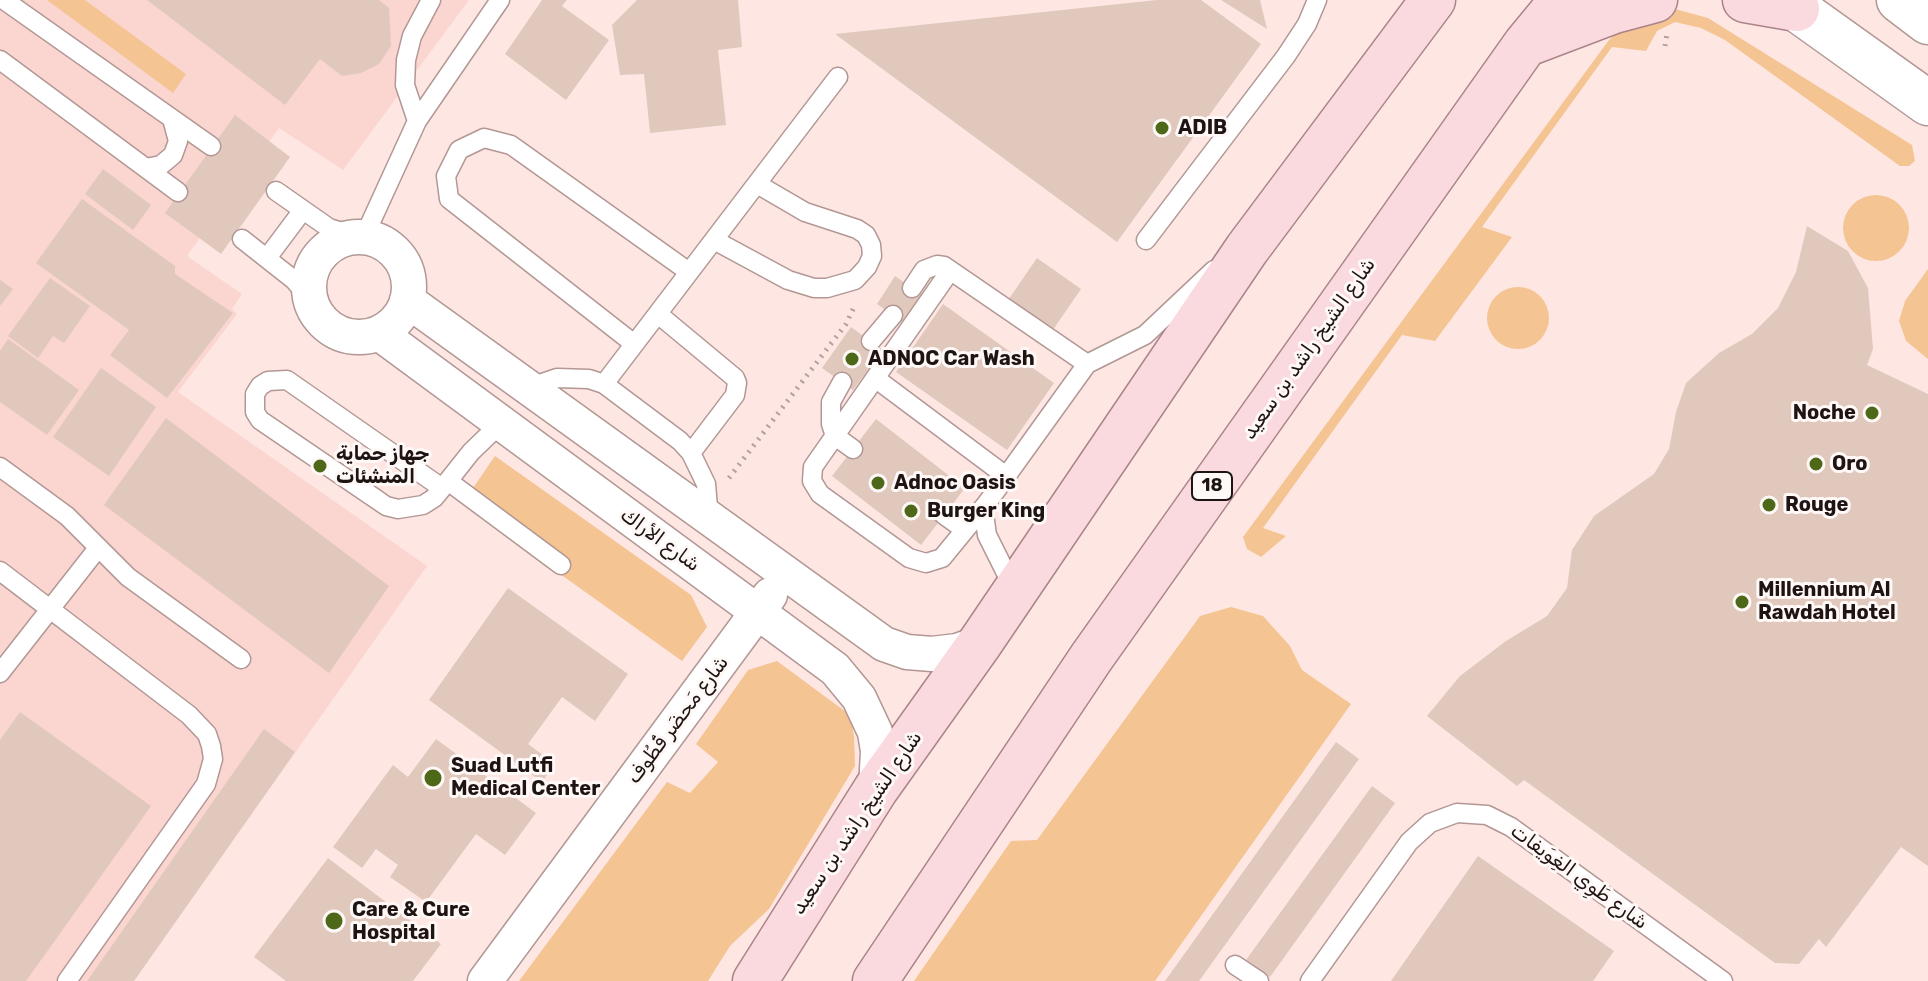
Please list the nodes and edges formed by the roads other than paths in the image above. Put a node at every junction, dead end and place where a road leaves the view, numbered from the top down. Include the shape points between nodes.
1 (4, 0) edge
2 (431, 0) edge
3 (500, 0) edge
4 (1317, 0) edge
5 (1433, 0) edge
6 (1562, 0) edge
7 (1655, 0) edge
8 (1745, 0) edge
9 (1899, 0) edge
10 (1791, 4) edge
11 (1928, 22) edge
12 (1525, 45) junction
13 (0, 60) edge
14 (838, 77) dead end
15 (1928, 103) edge
16 (172, 119) junction
17 (417, 121) junction
18 (211, 146) dead end
19 (146, 168) junction
20 (757, 184) junction
21 (276, 191) dead end
22 (178, 192) dead end
23 (303, 210) junction
24 (361, 237) junction
25 (242, 239) dead end
26 (714, 240) junction
27 (1146, 240) dead end
28 (1247, 249) junction
29 (267, 258) junction
30 (950, 271) junction
31 (689, 272) junction
32 (912, 288) dead end
33 (407, 300) junction
34 (312, 301) junction
35 (658, 314) junction
36 (893, 315) dead end
37 (379, 333) junction
38 (871, 341) dead end
39 (633, 343) junction
40 (1087, 364) junction
41 (875, 378) junction
42 (842, 382) dead end
43 (604, 384) junction
44 (528, 388) junction
45 (501, 423) junction
46 (835, 436) junction
47 (853, 449) dead end
48 (691, 453) junction
49 (0, 467) edge
50 (1006, 476) junction
51 (445, 484) junction
52 (987, 503) junction
53 (709, 511) junction
54 (944, 515) dead end
55 (965, 530) junction
56 (98, 548) junction
57 (561, 565) dead end
58 (0, 571) edge
59 (785, 575) junction
60 (1015, 591) junction
61 (50, 609) junction
62 (757, 612) junction
63 (980, 643) junction
64 (241, 659) dead end
65 (0, 673) edge
66 (876, 789) junction
67 (1235, 965) dead end
68 (67, 981) edge
69 (485, 981) edge
70 (755, 981) edge
71 (875, 981) edge
72 (1259, 981) edge
73 (1310, 981) edge
74 (1723, 981) edge

1 - 16 lane
2 - 17 lane via 406,60 405,85
3 - 17 lane
4 - 27 lane via 1286,56
5 - 28 main road, شارع الشيخ راشد بن سعيد
6 - 12 main road, شارع الشيخ راشد بن سعيد / 18
7 - 12 main road
8 - 10 main road
9 - 11 street
10 - 15 street
12 - 71 main road, شارع الشيخ راشد بن سعيد / 18 via 1091,658
13 - 19 lane
14 - 20 lane
16 - 18 lane
16 - 19 lane via 178,133 173,155
17 - 24 lane
19 - 22 lane
20 - 26 lane
20 - 26 lane via 805,212 866,235 872,256 860,274 827,288 800,285
21 - 23 lane
23 - 24 lane via 329,228
23 - 29 lane
24 - 33 street via 395,252 405,266
24 - 34 street via 323,252 311,275
25 - 29 lane
26 - 31 lane
28 - 40 lane via 1200,281 1145,335
28 - 60 main road, شارع الشيخ راشد بن سعيد
29 - 34 lane
30 - 32 lane via 930,266
30 - 40 lane
30 - 41 lane
31 - 35 lane
31 - 39 lane via 511,145 484,138 459,150 446,176 449,199
33 - 37 street via 401,314
33 - 44 street
34 - 37 street via 317,314 338,332
35 - 39 lane
35 - 48 lane via 737,383 735,395
36 - 38 lane
37 - 45 street, شارع الأراك
39 - 43 lane
40 - 50 lane
41 - 46 lane
41 - 50 lane
42 - 46 lane via 831,402
43 - 44 lane via 565,377
43 - 48 lane
44 - 45 street
44 - 53 street
45 - 51 lane
45 - 62 street, شارع الأراك
46 - 47 lane
46 - 55 lane via 811,474 820,494 917,562 942,558
48 - 53 lane via 706,484
49 - 56 lane via 67,516
50 - 52 lane
51 - 51 lane via 423,505 386,506 260,420 255,394 268,381 287,380
51 - 57 lane
52 - 55 lane
52 - 60 lane via 987,535
53 - 59 street
54 - 55 lane
56 - 61 lane
56 - 64 lane via 128,577
58 - 61 lane
59 - 62 street, شارع مَحضَر قُطُوف
59 - 63 street via 884,644 932,654
60 - 63 main road, شارع الشيخ راشد بن سعيد
61 - 65 lane
61 - 68 lane via 189,715 207,734 213,759 206,784
62 - 66 street, شارع الأراك via 835,669 859,698 875,732
62 - 69 street, شارع مَحضَر قُطُوف
63 - 66 main road, شارع الشيخ راشد بن سعيد
66 - 70 main road, شارع الشيخ راشد بن سعيد
67 - 72 lane
73 - 74 lane, شارع طَوِي الغِوَيفات via 1409,842 1430,823 1457,813 1487,815 1511,827

